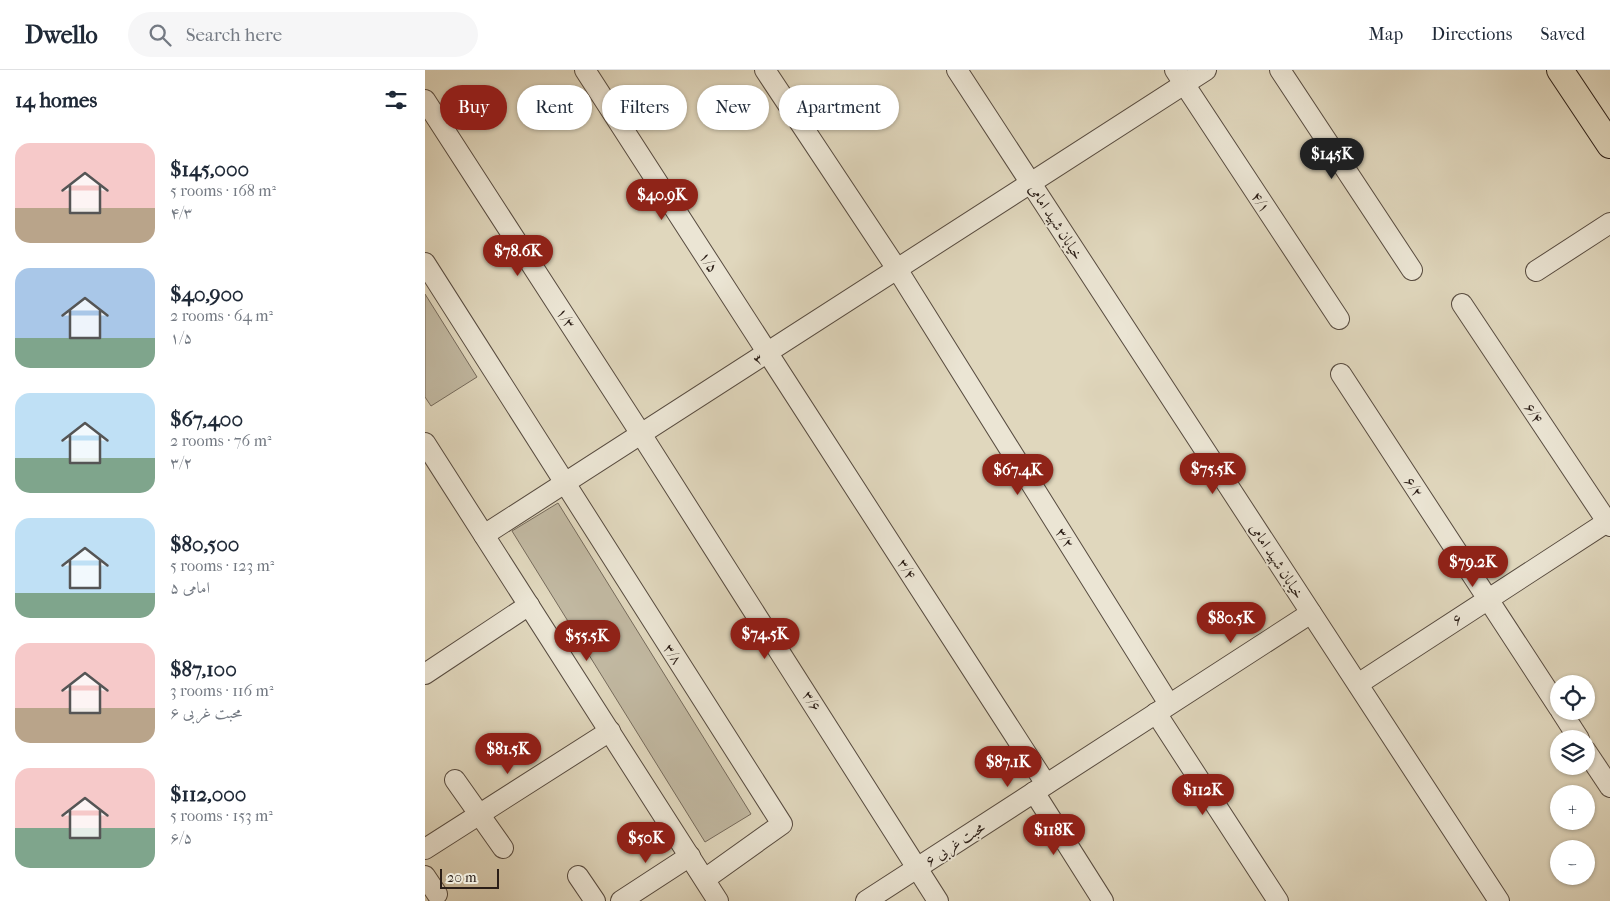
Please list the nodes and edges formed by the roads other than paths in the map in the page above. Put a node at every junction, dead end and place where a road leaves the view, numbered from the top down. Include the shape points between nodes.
1 (585, 70) edge
2 (765, 70) edge
3 (957, 70) edge
4 (1206, 70) edge
5 (1280, 70) edge
6 (1560, 70) edge
7 (1179, 77) edge
8 (425, 100) edge
9 (1610, 144) edge
10 (1031, 183) junction
11 (1610, 223) edge
12 (425, 263) edge
13 (897, 270) junction
14 (1412, 270) dead end
15 (1536, 271) dead end
16 (1462, 304) dead end
17 (1339, 319) dead end
18 (767, 353) junction
19 (1341, 374) dead end
20 (641, 434) junction
21 (425, 443) edge
22 (564, 484) junction
23 (1609, 524) edge
24 (484, 535) junction
25 (1488, 600) junction
26 (529, 605) junction
27 (1311, 613) junction
28 (425, 674) edge
29 (1357, 684) junction
30 (1550, 695) edge
31 (1163, 708) junction
32 (610, 731) junction
33 (1595, 764) edge
34 (455, 780) dead end
35 (1610, 787) edge
36 (1040, 788) junction
37 (479, 814) junction
38 (425, 848) edge
39 (503, 848) dead end
40 (690, 856) junction
41 (918, 868) junction
42 (425, 876) edge
43 (578, 876) dead end
44 (705, 880) junction
45 (437, 894) dead end
46 (595, 901) edge
47 (621, 901) edge
48 (719, 901) edge
49 (866, 901) edge
50 (938, 901) edge
51 (1103, 901) edge
52 (1278, 901) edge
53 (1499, 901) edge

1 - 18 street, ۱/۵
2 - 13 street, ۳/۲
3 - 10 street, خیابان شهید امامی
4 - 7 street, ۳
5 - 14 street
6 - 9 main road
7 - 10 street, ۳
7 - 17 street, ۴/۱
8 - 20 street, ۱/۳
10 - 13 street, ۳
10 - 27 street, خیابان شهید امامی
11 - 15 street
12 - 22 street, ۳/۸
13 - 18 street, ۳
13 - 31 street, ۳/۲
16 - 23 street, ۶/۴
18 - 20 street, ۳
18 - 36 street, ۳/۴
19 - 25 street, ۶/۲
20 - 22 street, ۳
20 - 41 street, ۳/۶
21 - 24 street
22 - 24 street, ۳
22 - 44 street, ۳/۸ via 782,824
23 - 25 street, ۶
24 - 26 street
25 - 29 street, ۶
25 - 30 street, ۶/۲
26 - 28 street
26 - 32 street
27 - 29 street, خیابان شهید امامی
27 - 31 street, محبت غربی ۶
29 - 53 street, خیابان شهید امامی
31 - 36 street, محبت غربی ۶
31 - 52 street, ۳/۲
32 - 37 street
32 - 40 street
33 - 35 street
34 - 37 street
36 - 41 street, محبت غربی ۶
36 - 51 street, ۳/۴
37 - 38 street
37 - 39 street
40 - 44 street
40 - 47 street
41 - 49 street, محبت غربی ۶
41 - 50 street, ۳/۶
42 - 45 street
43 - 46 street
44 - 48 street

